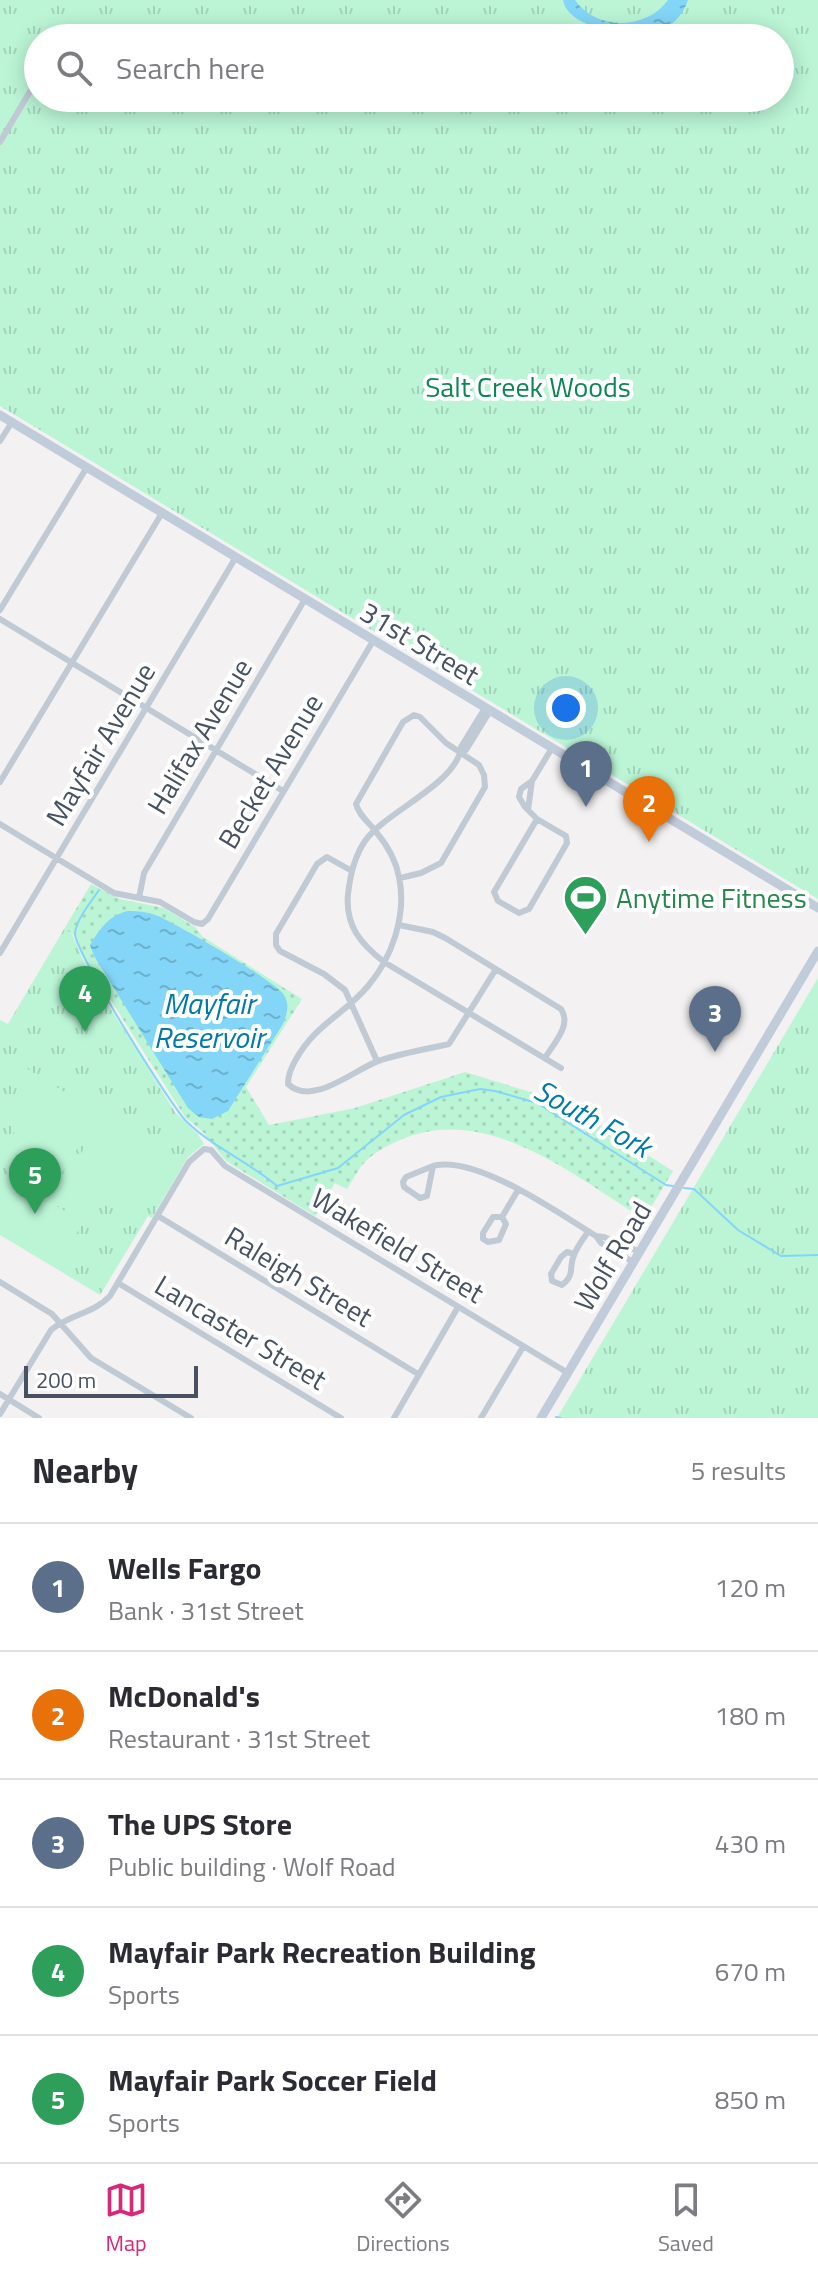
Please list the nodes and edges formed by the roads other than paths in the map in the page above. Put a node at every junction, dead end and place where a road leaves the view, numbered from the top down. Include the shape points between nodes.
1 (24, 102) edge
2 (0, 142) edge
3 (0, 415) edge
4 (12, 422) junction
5 (0, 441) edge
6 (87, 467) junction
7 (162, 513) junction
8 (236, 557) junction
9 (305, 599) junction
10 (0, 610) edge
11 (0, 619) edge
12 (373, 641) junction
13 (71, 663) junction
14 (147, 709) junction
15 (488, 709) junction
16 (552, 748) junction
17 (217, 751) junction
18 (461, 753) junction
19 (0, 782) edge
20 (283, 791) junction
21 (537, 819) junction
22 (0, 824) edge
23 (375, 830) junction
24 (57, 859) junction
25 (352, 871) junction
26 (400, 878) junction
27 (139, 898) junction
28 (818, 908) edge
29 (399, 925) junction
30 (818, 951) edge
31 (0, 953) edge
32 (384, 962) junction
33 (496, 969) junction
34 (351, 1002) junction
35 (469, 1012) junction
36 (545, 1058) junction
37 (377, 1061) junction
38 (561, 1068) dead end
39 (433, 1166) junction
40 (518, 1190) junction
41 (158, 1216) junction
42 (502, 1217) junction
43 (588, 1232) junction
44 (596, 1236) junction
45 (640, 1252) junction
46 (574, 1254) junction
47 (633, 1262) junction
48 (0, 1282) edge
49 (118, 1283) junction
50 (458, 1307) junction
51 (60, 1323) junction
52 (523, 1347) junction
53 (568, 1373) junction
54 (418, 1374) junction
55 (0, 1394) edge
56 (9, 1400) junction
57 (0, 1414) edge
58 (39, 1418) edge
59 (191, 1418) edge
60 (341, 1418) edge
61 (394, 1418) edge
62 (481, 1418) edge
63 (541, 1418) edge

1 - 2 street
3 - 4 main road, 31st Street
4 - 5 street
4 - 6 main road, 31st Street
6 - 7 main road, 31st Street
6 - 10 street
7 - 8 main road, 31st Street
7 - 13 street
8 - 9 main road, 31st Street
8 - 14 street, Mayfair Avenue
9 - 12 main road, 31st Street
9 - 17 street, Halifax Avenue
11 - 13 street
12 - 15 main road, 31st Street
12 - 20 street, Becket Avenue
13 - 14 street
13 - 19 street
14 - 17 street
14 - 24 street, Mayfair Avenue
15 - 16 main road, 31st Street
15 - 18 street
16 - 21 street via 519,795
16 - 28 main road, 31st Street
17 - 20 street
17 - 27 street, Halifax Avenue via 144,873
18 - 23 street via 435,783
18 - 23 street via 420,717 406,718 356,804
18 - 26 street via 479,765 484,791 441,863
20 - 27 street, Becket Avenue via 202,924
21 - 21 street via 494,892 498,901 519,913 529,909 567,843 566,836
22 - 24 street
23 - 25 street
23 - 26 street
24 - 27 street via 114,893
24 - 31 street, Mayfair Avenue
25 - 32 street via 348,901 354,932
25 - 34 street via 327,857 317,864 275,941 280,951 337,983
26 - 29 street
29 - 32 street
29 - 33 street via 433,932
30 - 45 main road, Wolf Road
32 - 34 street
32 - 35 street
33 - 35 street
33 - 36 street via 565,1015 565,1025
34 - 37 street
34 - 37 street via 305,1042 288,1084 300,1091 321,1087 348,1079
35 - 36 street
35 - 37 street via 449,1044
36 - 38 street
39 - 39 street via 425,1198 403,1185 404,1180
39 - 40 street via 466,1168
40 - 42 street
40 - 43 street
41 - 49 street
41 - 50 street, Wakefield Street via 192,1159 211,1150 225,1166
41 - 54 street, Raleigh Street
42 - 42 street via 491,1219 483,1233 485,1241 499,1240 506,1226
43 - 44 street
43 - 46 street
44 - 45 street
44 - 47 street
45 - 47 main road, Wolf Road
46 - 46 street via 561,1257 552,1281 566,1283
47 - 53 main road, Wolf Road
48 - 51 street
49 - 51 street via 103,1303
49 - 60 street, Lancaster Street
50 - 52 street, Wakefield Street
50 - 54 street
51 - 56 street
51 - 59 street via 91,1358
52 - 53 street, Wakefield Street
52 - 62 street
53 - 63 main road, Wolf Road
54 - 61 street
55 - 56 street
56 - 57 street
56 - 58 street

